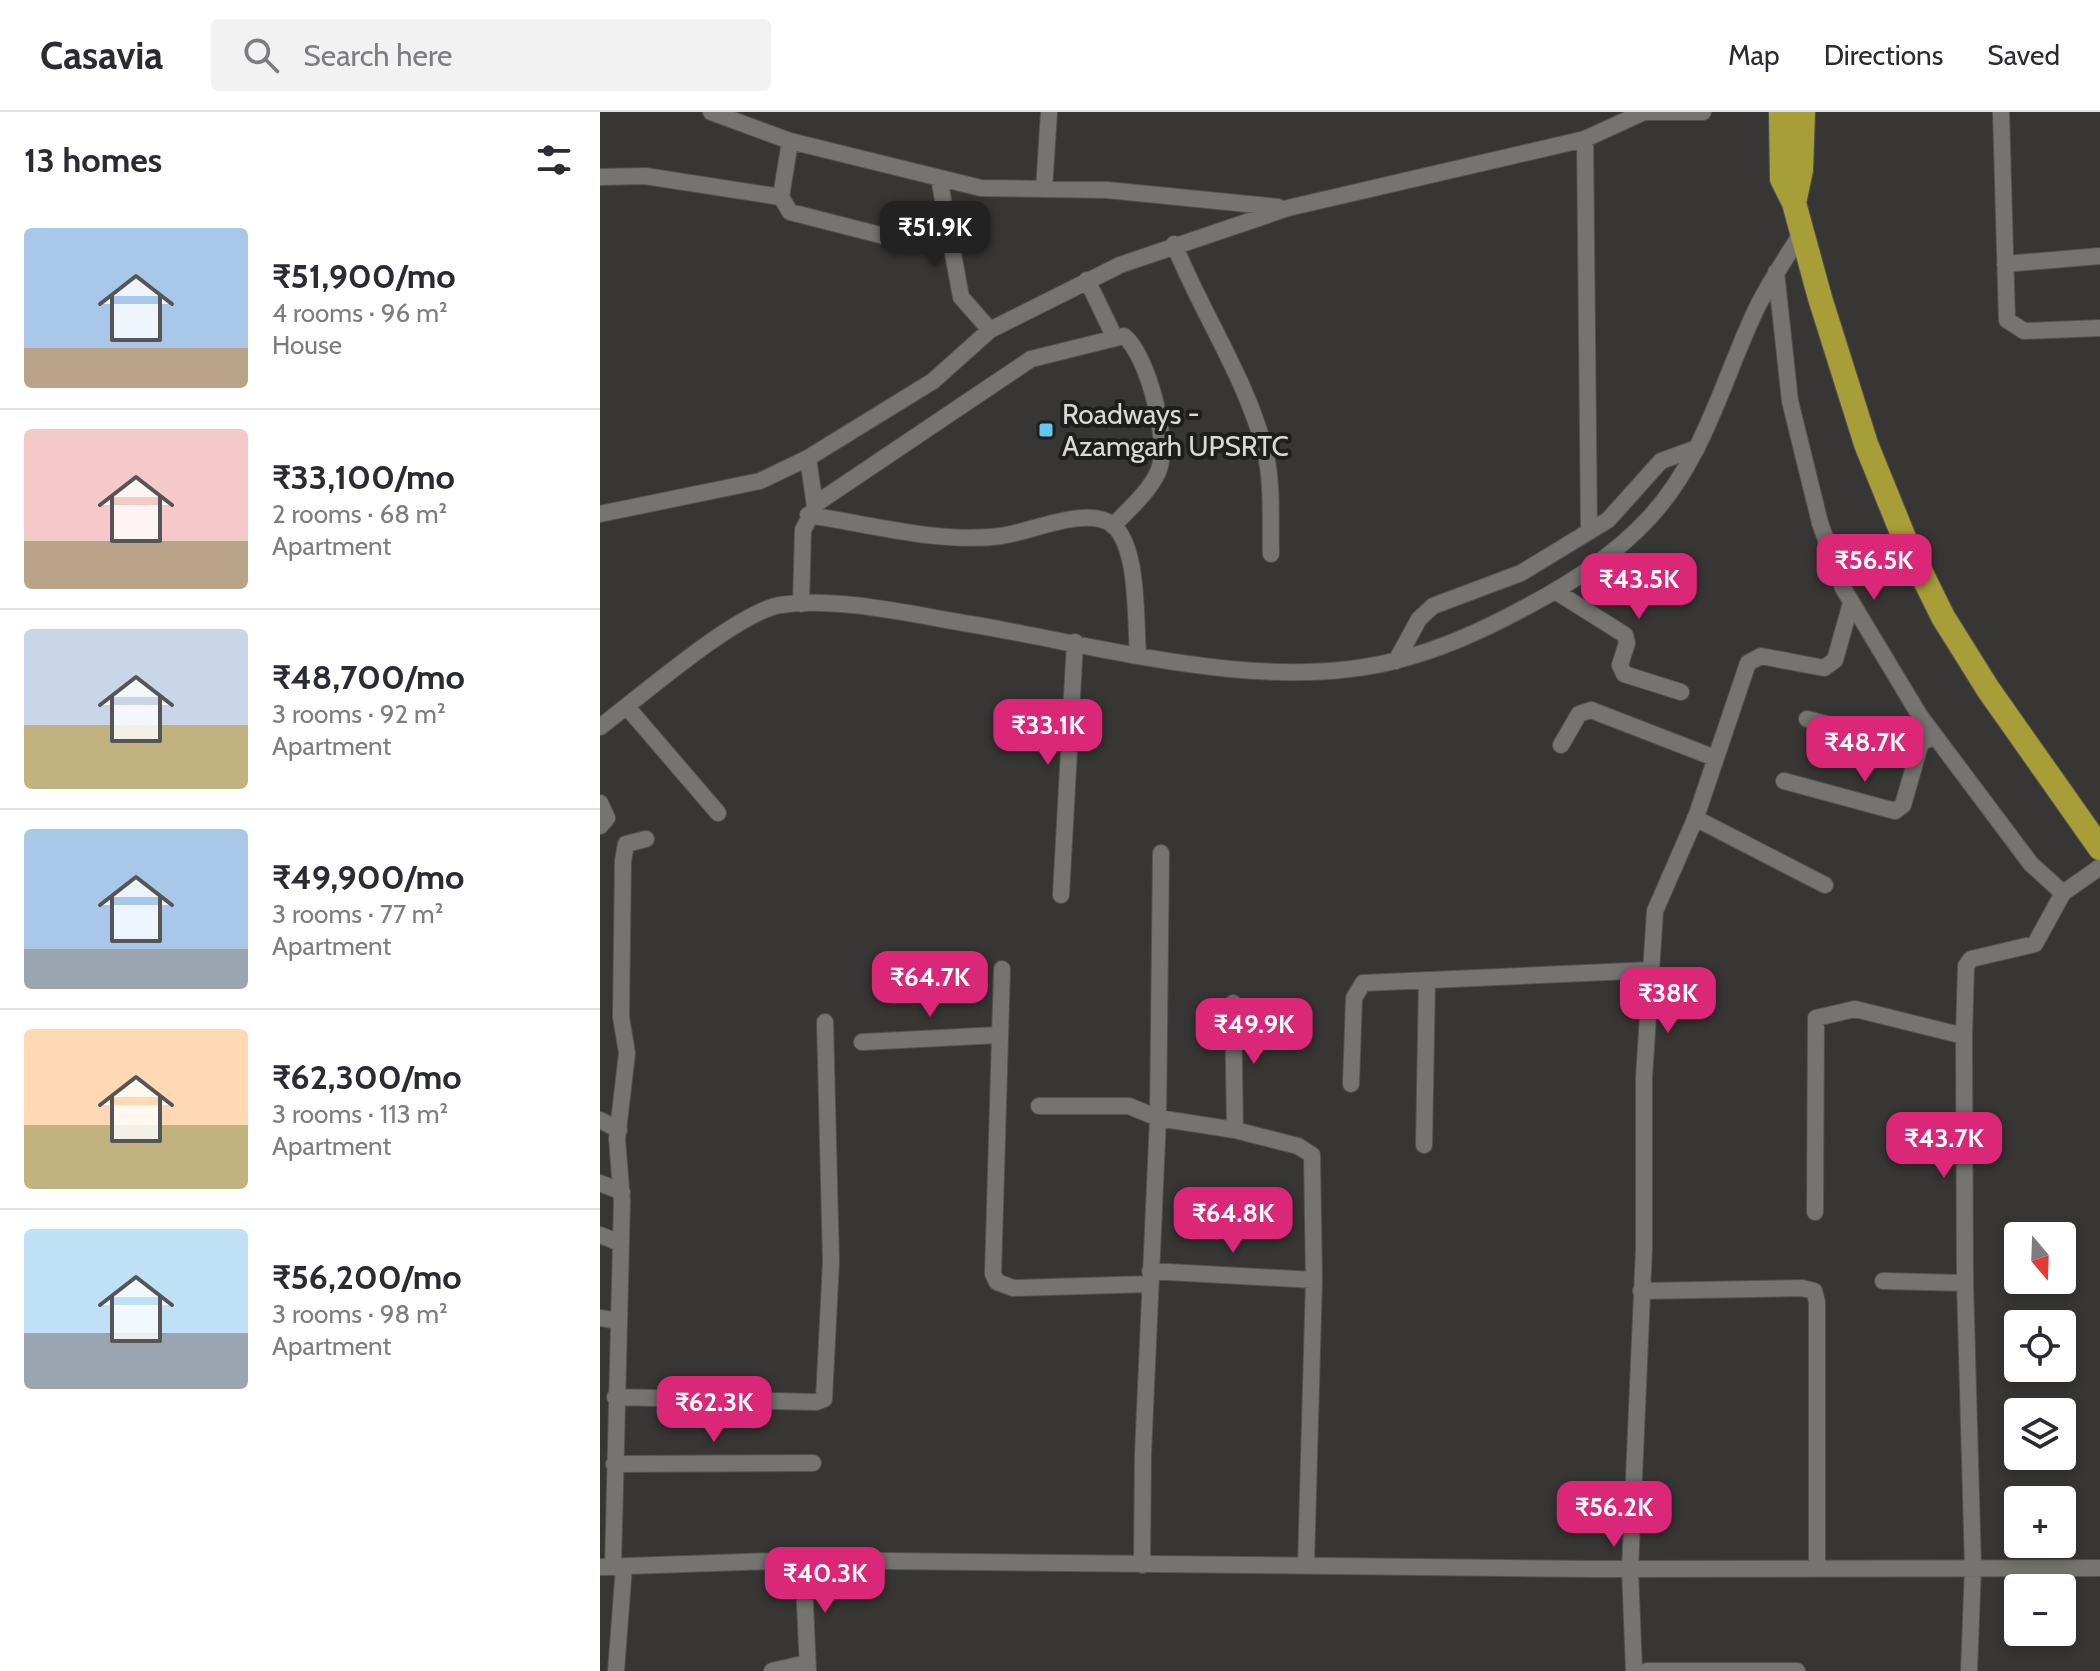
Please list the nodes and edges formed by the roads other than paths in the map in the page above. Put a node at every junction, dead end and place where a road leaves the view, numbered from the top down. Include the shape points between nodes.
1 (711, 112) edge
2 (1049, 112) edge
3 (1644, 112) edge
4 (1703, 112) edge
5 (1781, 112) edge
6 (1803, 112) edge
7 (2001, 112) edge
8 (1585, 139) junction
9 (790, 141) junction
10 (600, 177) edge
11 (939, 178) junction
12 (1044, 189) junction
13 (781, 197) junction
14 (1794, 203) junction
15 (1288, 208) junction
16 (1801, 234) junction
17 (896, 239) dead end
18 (1174, 244) junction
19 (2100, 256) edge
20 (2005, 264) junction
21 (1776, 272) junction
22 (1087, 280) junction
23 (2100, 328) edge
24 (990, 330) junction
25 (1114, 336) junction
26 (1697, 448) junction
27 (808, 458) junction
28 (811, 510) junction
29 (600, 514) edge
30 (1113, 526) junction
31 (1589, 531) junction
32 (1271, 554) dead end
33 (1555, 591) junction
34 (1851, 603) junction
35 (801, 604) junction
36 (1075, 642) junction
37 (1138, 653) junction
38 (1396, 661) junction
39 (1681, 692) dead end
40 (627, 707) junction
41 (1807, 719) dead end
42 (600, 727) edge
43 (1929, 740) junction
44 (1561, 745) dead end
45 (1715, 758) junction
46 (1784, 781) dead end
47 (600, 803) edge
48 (718, 813) dead end
49 (1695, 818) junction
50 (600, 826) edge
51 (646, 839) dead end
52 (2100, 848) edge
53 (1161, 853) dead end
54 (2100, 867) edge
55 (1825, 885) dead end
56 (2063, 893) junction
57 (1061, 895) dead end
58 (1002, 969) dead end
59 (1652, 970) junction
60 (1427, 980) junction
61 (1233, 1003) dead end
62 (825, 1022) dead end
63 (999, 1035) junction
64 (1964, 1036) junction
65 (862, 1042) dead end
66 (1351, 1084) dead end
67 (1039, 1106) dead end
68 (1158, 1118) junction
69 (600, 1120) edge
70 (619, 1130) junction
71 (1235, 1130) junction
72 (1424, 1145) dead end
73 (600, 1183) edge
74 (622, 1192) junction
75 (1815, 1212) dead end
76 (600, 1235) edge
77 (620, 1243) junction
78 (1150, 1278) junction
79 (1314, 1280) junction
80 (1883, 1281) dead end
81 (1965, 1283) junction
82 (1641, 1291) junction
83 (600, 1318) edge
84 (618, 1321) junction
85 (608, 1368) edge
86 (615, 1397) junction
87 (607, 1434) edge
88 (813, 1463) dead end
89 (614, 1464) junction
90 (803, 1560) junction
91 (1306, 1564) junction
92 (1142, 1565) junction
93 (612, 1567) edge
94 (1817, 1567) junction
95 (1973, 1567) junction
96 (2100, 1568) edge
97 (1630, 1569) junction
98 (808, 1667) edge
99 (616, 1671) edge
100 (772, 1671) edge
101 (1634, 1671) edge
102 (1647, 1671) edge
103 (1797, 1671) edge
104 (1969, 1671) edge

1 - 9 street
2 - 12 street
3 - 4 street
3 - 8 street
5 - 14 highway via 1780,166
6 - 14 highway
7 - 20 street
8 - 15 street
8 - 31 street
9 - 11 street
9 - 13 street
10 - 13 street via 645,176
11 - 12 street via 981,188
11 - 24 street via 961,297
12 - 15 street
13 - 17 street via 795,216
14 - 16 highway
15 - 18 street
16 - 21 street
16 - 52 highway via 1866,444 1905,540 1943,617 1988,689
18 - 22 street
18 - 32 street via 1193,292 1223,341 1264,448
19 - 20 street
20 - 23 street via 2007,320 2016,329
21 - 26 street
21 - 34 street via 1790,401 1826,544
22 - 24 street
22 - 25 street
24 - 27 street via 933,381
25 - 28 street via 1031,359
25 - 30 street via 1132,342 1140,357 1156,406 1162,451 1154,479
26 - 31 street via 1661,461 1608,520
26 - 33 street via 1647,521
27 - 28 street
27 - 29 street via 760,481
28 - 30 street via 961,537 1003,536 1087,516
28 - 35 street via 801,544
30 - 37 street via 1130,553
31 - 38 street via 1521,573 1433,606 1419,619
33 - 38 street via 1500,621
33 - 39 street via 1625,635 1620,665 1624,674
34 - 43 street
34 - 45 street via 1831,666 1761,656 1748,663
35 - 36 street via 888,611
35 - 40 street via 772,607 747,618
36 - 37 street
36 - 57 street
37 - 38 street via 1247,671 1302,672
40 - 42 street
40 - 48 street
41 - 43 street via 1898,742
43 - 46 street via 1903,805 1895,811
43 - 56 street via 2031,864
44 - 45 street via 1579,714 1591,710
45 - 49 street
47 - 50 street via 607,818
49 - 55 street
49 - 59 street via 1659,895
51 - 70 street via 626,844 623,861 621,1017 627,1053
53 - 68 street
54 - 56 street
56 - 64 street via 2035,944 1977,955 1966,966
58 - 63 street
59 - 60 street
59 - 82 street via 1644,1077
60 - 66 street via 1370,981 1357,988
60 - 72 street
61 - 71 street
62 - 86 street via 831,1262 825,1396 816,1402
63 - 65 street
63 - 78 street via 991,1265 997,1282 1013,1288
64 - 75 street via 1855,1009 1816,1018
64 - 81 street
67 - 68 street via 1122,1105
68 - 71 street
68 - 78 street
69 - 70 street
70 - 74 street
71 - 79 street via 1298,1146 1312,1155
73 - 74 street
74 - 77 street
76 - 77 street
77 - 84 street
78 - 79 street
78 - 92 street
79 - 91 street
80 - 81 street
81 - 95 street
82 - 94 street via 1814,1291
82 - 97 street
83 - 84 street
84 - 85 street
85 - 86 street
86 - 87 street
87 - 89 street
88 - 89 street
89 - 93 street
90 - 92 street
90 - 93 street
90 - 98 street
91 - 92 street
91 - 97 street
93 - 99 street
94 - 95 street
94 - 97 street
95 - 96 street
95 - 104 street
97 - 101 street
98 - 100 street
102 - 103 street

